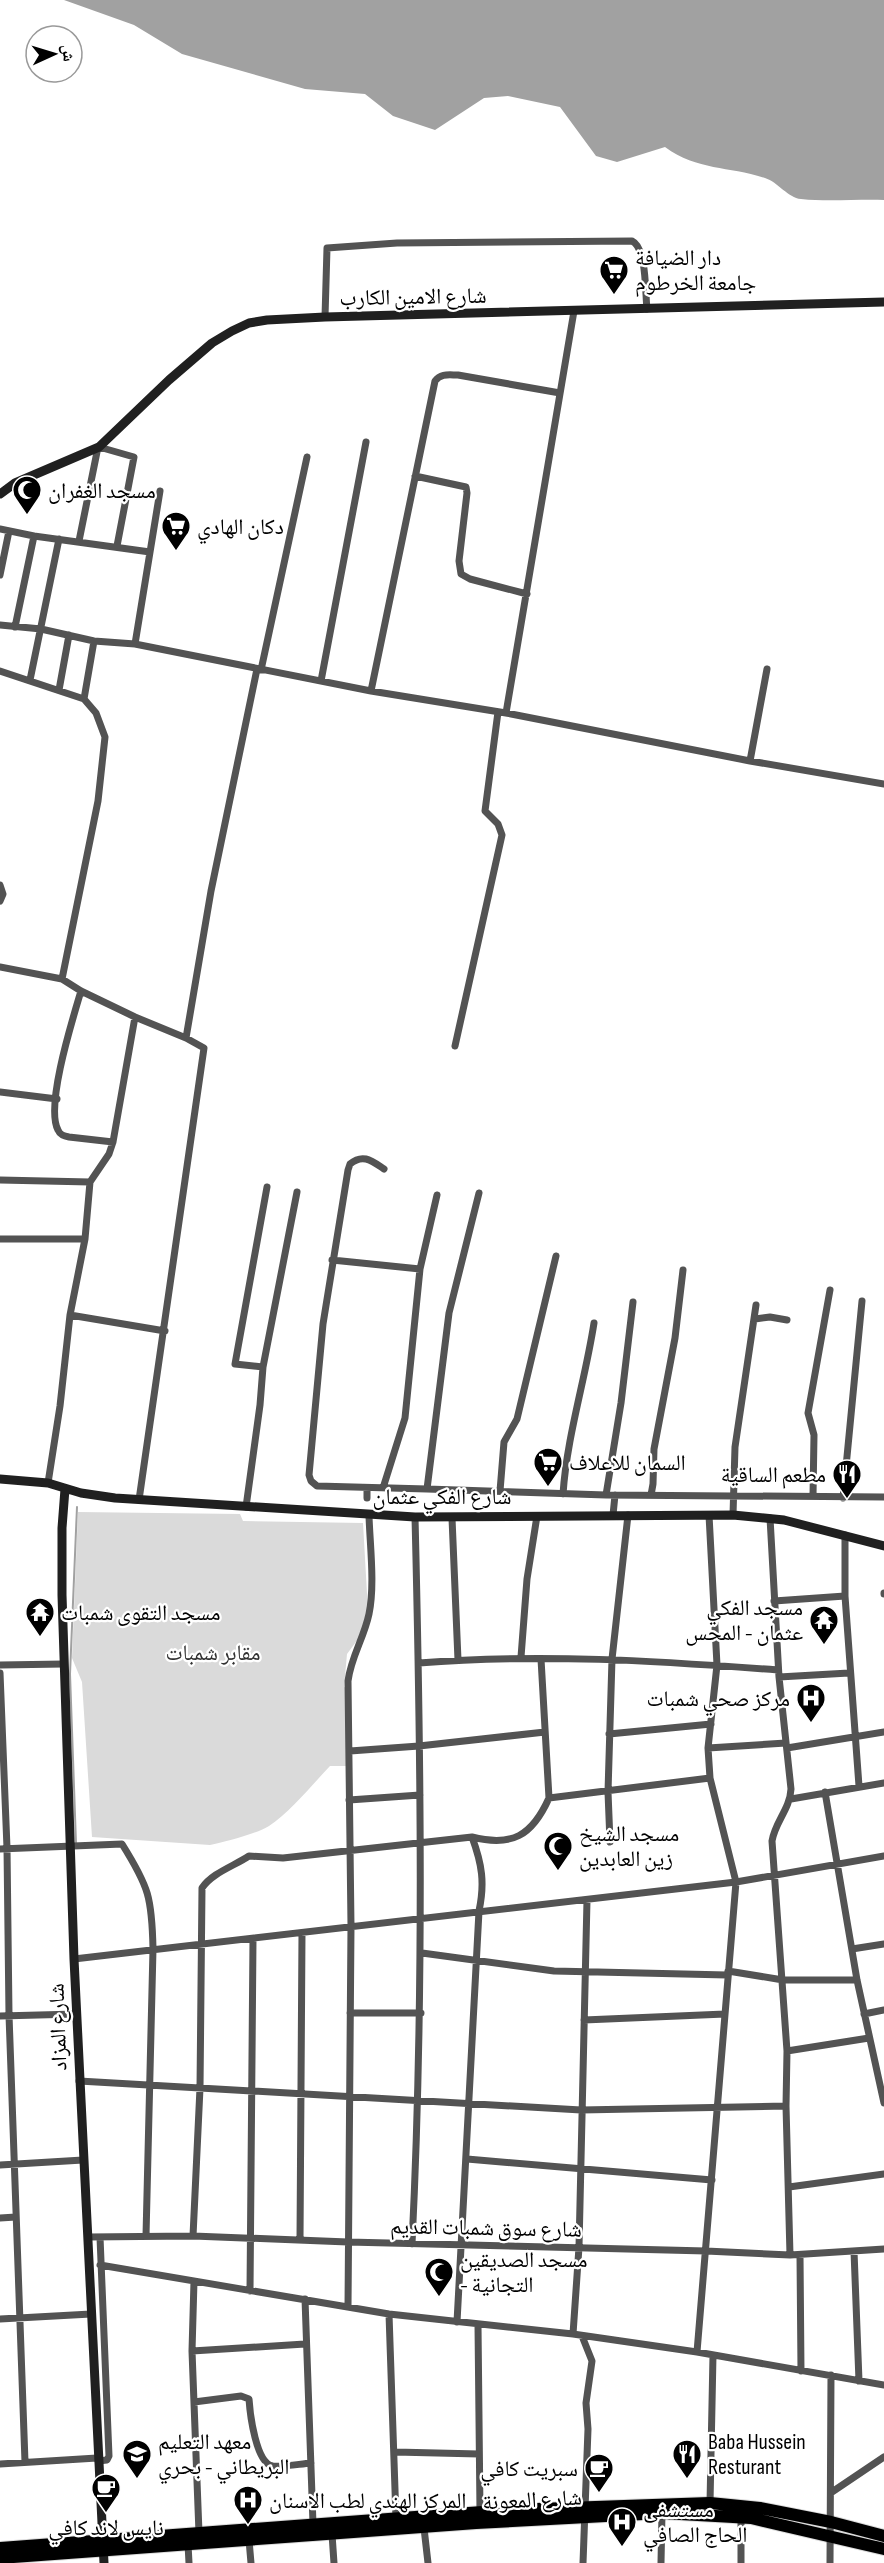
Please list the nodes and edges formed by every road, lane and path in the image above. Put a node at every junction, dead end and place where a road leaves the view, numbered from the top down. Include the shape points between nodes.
1 (884, 302) edge
2 (647, 309) junction
3 (574, 310) junction
4 (325, 317) junction
5 (560, 393) junction
6 (366, 442) dead end
7 (99, 447) junction
8 (307, 457) dead end
9 (415, 476) junction
10 (160, 491) dead end
11 (0, 494) edge
12 (0, 529) edge
13 (9, 531) junction
14 (34, 536) junction
15 (59, 540) junction
16 (79, 541) junction
17 (117, 546) junction
18 (150, 552) junction
19 (0, 575) edge
20 (527, 594) junction
21 (0, 625) edge
22 (15, 627) junction
23 (41, 630) junction
24 (69, 635) junction
25 (94, 641) junction
26 (135, 644) junction
27 (767, 669) dead end
28 (259, 670) junction
29 (0, 671) edge
30 (30, 680) junction
31 (321, 681) junction
32 (59, 690) junction
33 (371, 691) junction
34 (84, 699) junction
35 (498, 712) junction
36 (506, 713) junction
37 (750, 761) junction
38 (884, 784) edge
39 (0, 885) edge
40 (0, 901) edge
41 (0, 967) edge
42 (62, 979) junction
43 (81, 991) junction
44 (135, 1017) junction
45 (186, 1038) junction
46 (455, 1046) dead end
47 (0, 1092) edge
48 (57, 1099) junction
49 (113, 1142) junction
50 (384, 1169) dead end
51 (0, 1180) edge
52 (90, 1182) junction
53 (267, 1187) dead end
54 (297, 1192) dead end
55 (479, 1193) dead end
56 (437, 1195) dead end
57 (0, 1239) edge
58 (85, 1239) junction
59 (556, 1256) dead end
60 (332, 1260) junction
61 (420, 1269) junction
62 (683, 1270) dead end
63 (830, 1290) dead end
64 (862, 1301) dead end
65 (633, 1302) dead end
66 (756, 1305) dead end
67 (70, 1315) junction
68 (756, 1319) junction
69 (787, 1320) dead end
70 (594, 1323) dead end
71 (165, 1331) junction
72 (263, 1367) junction
73 (0, 1479) edge
74 (48, 1483) junction
75 (367, 1488) junction
76 (383, 1488) junction
77 (65, 1489) junction
78 (427, 1489) junction
79 (500, 1491) junction
80 (563, 1494) junction
81 (606, 1495) junction
82 (615, 1495) junction
83 (651, 1495) junction
84 (735, 1496) junction
85 (813, 1496) junction
86 (884, 1497) edge
87 (367, 1498) dead end
88 (843, 1498) junction
89 (139, 1500) junction
90 (246, 1507) junction
91 (613, 1515) junction
92 (628, 1515) junction
93 (709, 1515) junction
94 (733, 1515) junction
95 (369, 1516) junction
96 (537, 1516) junction
97 (415, 1517) junction
98 (452, 1518) junction
99 (770, 1518) junction
100 (845, 1535) junction
101 (884, 1546) edge
102 (844, 1596) junction
103 (774, 1601) junction
104 (521, 1657) junction
105 (541, 1659) junction
106 (612, 1659) junction
107 (458, 1660) junction
108 (419, 1663) junction
109 (64, 1664) junction
110 (0, 1665) edge
111 (717, 1665) junction
112 (0, 1673) edge
113 (778, 1673) junction
114 (849, 1673) junction
115 (711, 1724) junction
116 (545, 1732) junction
117 (884, 1732) edge
118 (609, 1734) junction
119 (854, 1738) junction
120 (419, 1746) junction
121 (787, 1746) junction
122 (708, 1748) junction
123 (350, 1752) junction
124 (710, 1778) junction
125 (884, 1783) edge
126 (859, 1786) junction
127 (608, 1792) junction
128 (825, 1792) junction
129 (420, 1795) junction
130 (549, 1798) junction
131 (791, 1799) junction
132 (349, 1800) junction
133 (472, 1837) junction
134 (610, 1842) dead end
135 (421, 1844) junction
136 (70, 1846) junction
137 (4, 1849) edge
138 (351, 1852) junction
139 (884, 1856) edge
140 (839, 1864) junction
141 (774, 1877) junction
142 (736, 1882) junction
143 (587, 1900) junction
144 (479, 1911) junction
145 (419, 1918) junction
146 (351, 1926) junction
147 (302, 1933) junction
148 (253, 1939) junction
149 (203, 1944) junction
150 (884, 1944) edge
151 (153, 1949) junction
152 (852, 1949) junction
153 (422, 1953) junction
154 (77, 1959) junction
155 (477, 1960) junction
156 (586, 1972) junction
157 (728, 1973) junction
158 (783, 1980) junction
159 (857, 1980) junction
160 (884, 2010) edge
161 (350, 2013) junction
162 (421, 2013) junction
163 (76, 2014) junction
164 (725, 2014) junction
165 (864, 2014) junction
166 (9, 2015) junction
167 (0, 2016) edge
168 (584, 2020) junction
169 (869, 2038) junction
170 (787, 2051) junction
171 (82, 2081) junction
172 (150, 2084) junction
173 (200, 2088) junction
174 (253, 2091) junction
175 (882, 2092) edge
176 (300, 2094) junction
177 (350, 2096) junction
178 (419, 2101) junction
179 (884, 2103) edge
180 (470, 2104) junction
181 (786, 2106) junction
182 (718, 2109) junction
183 (581, 2110) junction
184 (467, 2159) junction
185 (83, 2160) junction
186 (0, 2165) edge
187 (13, 2165) junction
188 (580, 2168) junction
189 (884, 2174) edge
190 (712, 2180) junction
191 (789, 2187) junction
192 (16, 2217) junction
193 (0, 2218) edge
194 (146, 2236) junction
195 (193, 2236) junction
196 (88, 2237) junction
197 (100, 2237) junction
198 (250, 2238) junction
199 (300, 2240) junction
200 (348, 2242) junction
201 (459, 2243) junction
202 (412, 2244) junction
203 (579, 2247) junction
204 (884, 2248) edge
205 (706, 2251) junction
206 (854, 2251) junction
207 (790, 2255) junction
208 (800, 2255) junction
209 (100, 2265) junction
210 (194, 2281) junction
211 (250, 2291) junction
212 (304, 2300) junction
213 (348, 2307) junction
214 (91, 2314) junction
215 (389, 2314) junction
216 (20, 2318) junction
217 (0, 2319) edge
218 (457, 2322) junction
219 (477, 2325) junction
220 (573, 2334) junction
221 (582, 2336) junction
222 (305, 2344) junction
223 (192, 2351) junction
224 (697, 2352) junction
225 (713, 2355) junction
226 (801, 2371) junction
227 (831, 2376) junction
228 (859, 2381) junction
229 (884, 2385) edge
230 (194, 2402) junction
231 (394, 2452) junction
232 (479, 2454) junction
233 (884, 2457) edge
234 (101, 2460) junction
235 (25, 2462) junction
236 (310, 2463) junction
237 (0, 2464) edge
238 (832, 2492) junction
239 (710, 2503) junction
240 (584, 2511) junction
241 (480, 2512) junction
242 (662, 2513) junction
243 (741, 2517) junction
244 (396, 2519) junction
245 (831, 2522) junction
246 (313, 2524) junction
247 (424, 2528) junction
248 (199, 2533) junction
249 (332, 2534) junction
250 (831, 2536) junction
251 (884, 2536) edge
252 (249, 2540) junction
253 (188, 2544) junction
254 (0, 2548) edge
255 (884, 2549) edge
256 (103, 2551) edge
257 (0, 2558) edge
258 (189, 2563) edge
259 (251, 2563) edge
260 (334, 2563) edge
261 (428, 2563) edge
262 (584, 2563) edge
263 (661, 2563) edge
264 (741, 2563) edge
265 (830, 2563) edge

1 - 2 street, شارع الامين الكارب
2 - 3 street, شارع الامين الكارب
2 - 4 street via 642,252 632,241 397,243 327,248
3 - 4 street, شارع الامين الكارب
3 - 5 street
4 - 7 street, شارع الامين الكارب via 267,320 231,331 169,380
5 - 9 street via 458,375 438,376
5 - 20 street
6 - 31 street
7 - 11 street, شارع الامين الكارب via 15,483
7 - 16 street
7 - 17 street via 134,458
8 - 28 street
9 - 20 street via 466,487 461,574
9 - 33 street
10 - 18 street
12 - 13 street
13 - 14 street
13 - 19 street
14 - 15 street
14 - 22 street
15 - 16 street
15 - 23 street
16 - 17 street
17 - 18 street
18 - 26 street
20 - 36 street
21 - 22 street
22 - 23 street
23 - 24 street
23 - 30 street
24 - 25 street
24 - 32 street
25 - 26 street
25 - 34 street
26 - 28 street
27 - 37 street
28 - 31 street
28 - 45 street via 211,891
29 - 30 street
30 - 32 street
31 - 33 street
32 - 34 street
33 - 35 street
34 - 42 street via 96,713 105,736 98,801
35 - 36 street
35 - 46 street via 485,811 498,824 502,835
36 - 37 street
37 - 38 street
39 - 40 street
41 - 42 street
42 - 43 street
43 - 44 street
43 - 48 street via 65,1043
44 - 45 street
44 - 49 street
45 - 71 street via 204,1048
47 - 48 street
48 - 49 street via 56,1123 62,1136
49 - 52 street
50 - 60 street via 369,1158 350,1164
51 - 52 street
52 - 58 street
53 - 72 street via 235,1364
54 - 72 street
55 - 78 street via 449,1313
56 - 61 street
57 - 58 street
58 - 67 street
59 - 79 street via 517,1419 504,1442
60 - 61 street
60 - 75 street via 309,1475 317,1486
61 - 76 street via 405,1418
62 - 83 street via 654,1449
63 - 85 street via 808,1413 814,1434
64 - 88 street
65 - 81 street
66 - 68 street
67 - 71 street
67 - 74 street
68 - 69 street
68 - 84 street via 735,1447
70 - 80 street
71 - 89 street
72 - 90 street
73 - 74 street, شارع الفكي عثمان
74 - 77 street, شارع الفكي عثمان
75 - 76 street
75 - 87 street
76 - 78 street
77 - 89 street, شارع الفكي عثمان
77 - 109 street, شارع المزاد
78 - 79 street
79 - 80 street
80 - 81 street
81 - 82 street
82 - 83 street
82 - 91 street
83 - 84 street
84 - 85 street
84 - 94 street
85 - 88 street
86 - 88 street
89 - 90 street, شارع الفكي عثمان
90 - 95 street, شارع الفكي عثمان
91 - 92 street, شارع الفكي عثمان
91 - 96 street, شارع الفكي عثمان
92 - 93 street, شارع الفكي عثمان
92 - 106 street
93 - 94 street, شارع الفكي عثمان
93 - 111 street
94 - 99 street, شارع الفكي عثمان
95 - 97 street, شارع الفكي عثمان
95 - 123 street via 371,1604 350,1665
96 - 98 street, شارع الفكي عثمان
96 - 104 street
97 - 98 street, شارع الفكي عثمان
97 - 108 street
98 - 107 street
99 - 100 street, شارع الفكي عثمان
99 - 103 street
100 - 101 street, شارع الفكي عثمان
100 - 102 street
102 - 103 street
102 - 114 street
103 - 113 street
104 - 105 street
104 - 107 street
105 - 106 street
105 - 116 street
106 - 111 street
106 - 118 street
107 - 108 street
108 - 120 street
109 - 110 street
109 - 136 street, شارع المزاد
111 - 113 street
111 - 115 street
112 - 137 street
113 - 114 street
113 - 121 street
114 - 119 street
115 - 118 street
115 - 122 street
116 - 120 street
116 - 130 street
117 - 119 street
118 - 127 street
119 - 121 street
119 - 126 street
120 - 123 street
120 - 129 street
121 - 122 street
121 - 131 street
122 - 124 street
123 - 132 street
124 - 127 street
124 - 142 street
125 - 126 street
126 - 128 street
127 - 130 street
127 - 134 street
128 - 131 street
128 - 140 street
129 - 132 street
129 - 135 street
130 - 133 street via 529,1829 515,1838 494,1842
131 - 141 street via 773,1832
132 - 138 street
133 - 135 street
133 - 144 street via 482,1863 484,1888
135 - 138 street
135 - 145 street
136 - 137 street
136 - 151 street via 122,1844 148,1889
136 - 154 street, شارع المزاد
137 - 166 street
138 - 146 street
138 - 149 street via 283,1858 249,1856 208,1878 201,1900
139 - 140 street
140 - 141 street
140 - 152 street
141 - 142 street
141 - 158 street
142 - 143 street
142 - 157 street
143 - 144 street
143 - 156 street
144 - 145 street
144 - 155 street
145 - 146 street
145 - 153 street
146 - 147 street
146 - 161 street
147 - 148 street
147 - 176 street
148 - 149 street
148 - 174 street
149 - 151 street
149 - 173 street
150 - 152 street
151 - 154 street
151 - 172 street
152 - 159 street
153 - 155 street
153 - 162 street
154 - 163 street, شارع المزاد
155 - 156 street
155 - 180 street
156 - 157 street
156 - 168 street
157 - 158 street
157 - 164 street
158 - 159 street
158 - 170 street
159 - 165 street
160 - 165 street
161 - 162 street
161 - 177 street
162 - 178 street
163 - 166 street
163 - 171 street, شارع المزاد
164 - 168 street
164 - 182 street
165 - 169 street
166 - 167 street
166 - 187 street
168 - 183 street
169 - 170 street
169 - 175 street
170 - 181 street
171 - 172 street
171 - 185 street, شارع المزاد
172 - 173 street
172 - 194 street
173 - 174 street
173 - 195 street
174 - 176 street
174 - 198 street
175 - 179 street
176 - 177 street
176 - 199 street
177 - 178 street
177 - 200 street
178 - 180 street
178 - 202 street
180 - 183 street
180 - 184 street
181 - 182 street
181 - 191 street
182 - 183 street
182 - 190 street
183 - 188 street
184 - 188 street
184 - 201 street
185 - 187 street
185 - 196 street, شارع المزاد
186 - 187 street
187 - 192 street
188 - 190 street
188 - 203 street
189 - 191 street
190 - 205 street
191 - 207 street
192 - 193 street
192 - 216 street
194 - 195 street, شارع سوق شمبات القديم
194 - 197 street, شارع سوق شمبات القديم
195 - 198 street, شارع سوق شمبات القديم
196 - 197 street, شارع سوق شمبات القديم
196 - 214 street, شارع المزاد
197 - 209 street
198 - 199 street, شارع سوق شمبات القديم
198 - 211 street
199 - 200 street, شارع سوق شمبات القديم
200 - 202 street, شارع سوق شمبات القديم
200 - 213 street
201 - 202 street, شارع سوق شمبات القديم
201 - 203 street, شارع سوق شمبات القديم
201 - 218 street
203 - 205 street, شارع سوق شمبات القديم
203 - 220 street
204 - 206 street, شارع سوق شمبات القديم
205 - 207 street, شارع سوق شمبات القديم
205 - 224 street
206 - 208 street, شارع سوق شمبات القديم
206 - 228 street
207 - 208 street, شارع سوق شمبات القديم
208 - 226 street
209 - 210 street
209 - 234 street via 109,2447 109,2456
210 - 211 street
210 - 223 street
211 - 212 street
212 - 213 street
212 - 222 street
213 - 215 street
214 - 216 street
214 - 234 street, شارع المزاد
215 - 218 street
215 - 231 street
216 - 217 street
216 - 235 street
218 - 219 street
219 - 220 street
219 - 232 street
220 - 221 street
221 - 224 street
221 - 240 street via 592,2361 586,2403
222 - 223 street
222 - 236 street
223 - 230 street
224 - 225 street
225 - 226 street
225 - 239 street
226 - 227 street
227 - 228 street
227 - 238 street
228 - 229 street
230 - 236 street via 249,2399 252,2430 265,2462 271,2466
230 - 248 street
231 - 232 street
231 - 244 street
232 - 241 street
233 - 238 street
234 - 235 street
234 - 256 street, شارع المزاد
235 - 237 street
236 - 246 street
238 - 245 street
239 - 240 highway, شارع المعونة
239 - 245 highway, شارع المعونة
240 - 241 highway, شارع المعونة
240 - 242 highway, شارع المعونة
240 - 247 highway, شارع المعونة
240 - 262 street
241 - 244 highway, شارع المعونة
242 - 243 highway, شارع المعونة
242 - 263 street
243 - 250 highway, شارع المعونة
243 - 264 street
244 - 246 highway, شارع المعونة
245 - 250 street
245 - 251 highway, شارع المعونة
246 - 248 highway, شارع المعونة
247 - 249 highway, شارع المعونة
247 - 261 street
248 - 256 highway, شارع المعونة
249 - 252 highway, شارع المعونة
249 - 260 street
250 - 255 highway, شارع المعونة
250 - 265 street
252 - 253 highway, شارع المعونة
252 - 259 street
253 - 256 highway, شارع المعونة
253 - 258 street
254 - 256 highway, شارع المعونة
256 - 257 highway, شارع المعونة

